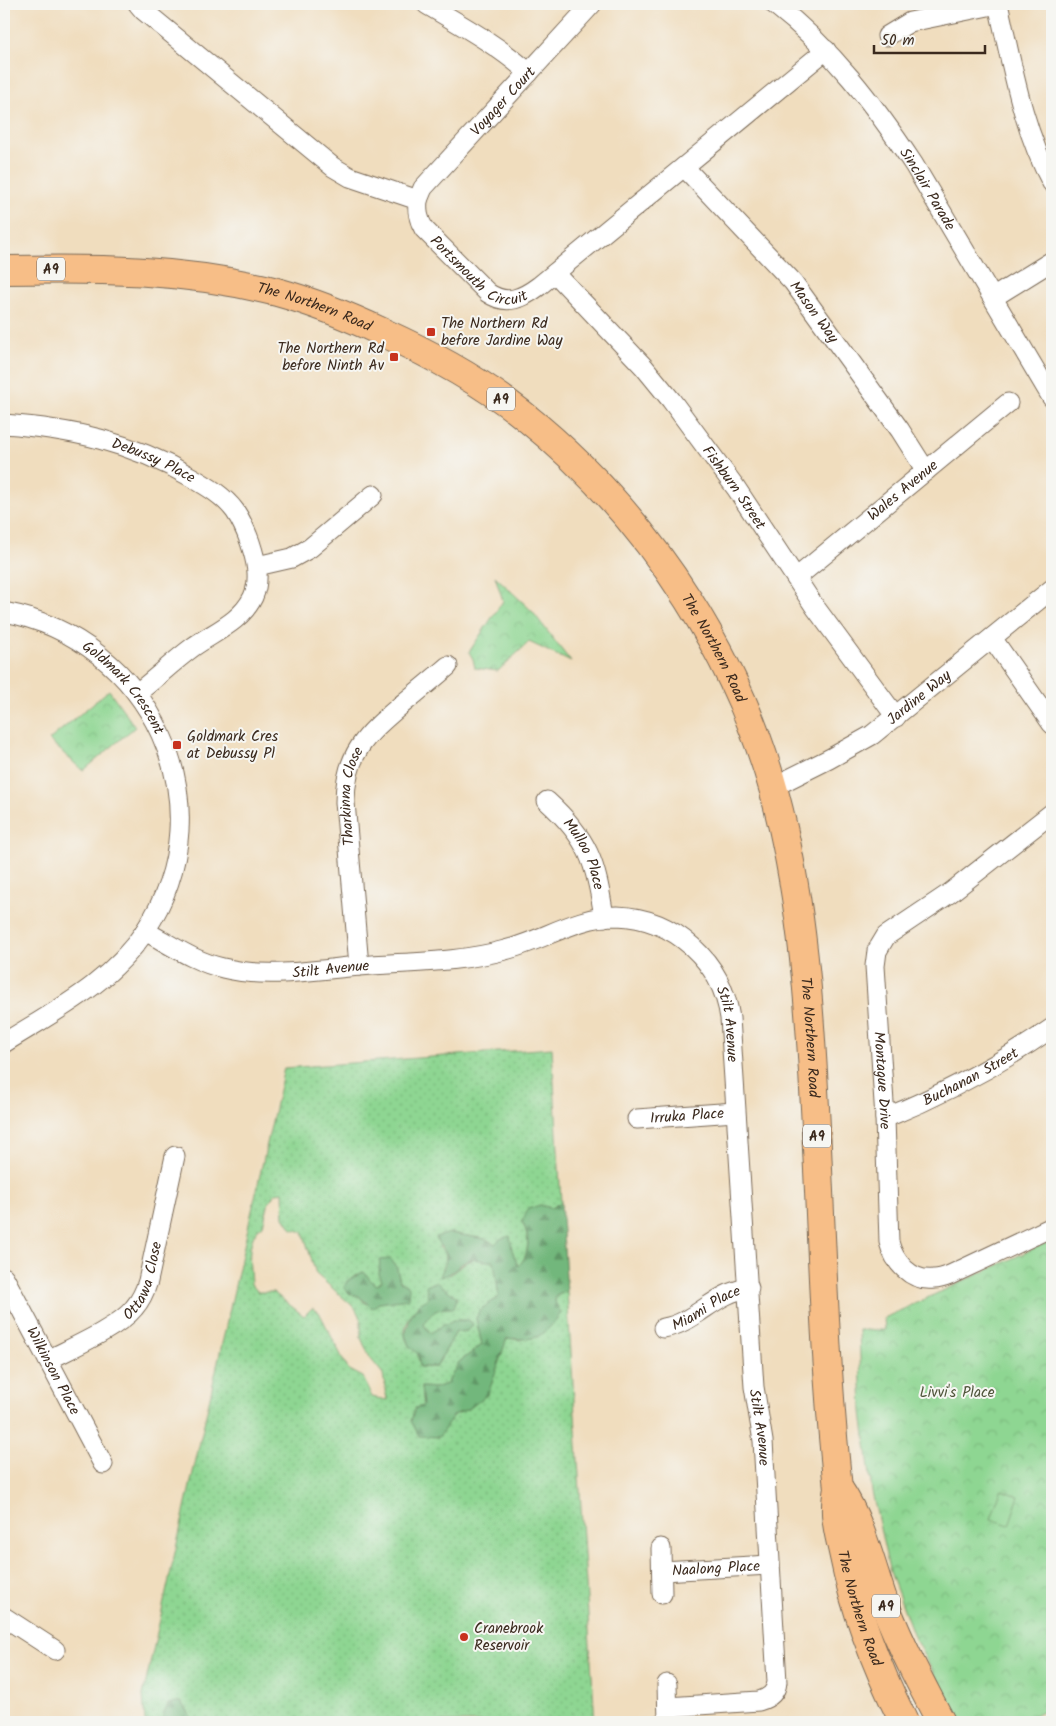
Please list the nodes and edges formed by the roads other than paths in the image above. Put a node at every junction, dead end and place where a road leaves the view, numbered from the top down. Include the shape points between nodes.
1 (138, 4) edge
2 (426, 4) edge
3 (592, 4) edge
4 (774, 4) edge
5 (998, 4) edge
6 (887, 36) dead end
7 (826, 50) junction
8 (529, 73) junction
9 (684, 166) junction
10 (1052, 183) edge
11 (418, 200) junction
12 (1052, 261) edge
13 (4, 270) edge
14 (555, 273) junction
15 (994, 297) junction
16 (1052, 398) edge
17 (1008, 403) dead end
18 (4, 424) edge
19 (926, 471) junction
20 (373, 495) dead end
21 (257, 566) junction
22 (796, 578) junction
23 (1052, 589) edge
24 (4, 612) edge
25 (992, 638) junction
26 (448, 666) dead end
27 (137, 693) junction
28 (896, 717) junction
29 (1052, 724) edge
30 (773, 787) junction
31 (547, 801) dead end
32 (1052, 813) edge
33 (604, 917) junction
34 (145, 931) junction
35 (358, 966) junction
36 (1052, 1028) edge
37 (4, 1043) edge
38 (735, 1112) junction
39 (885, 1118) junction
40 (637, 1119) dead end
41 (175, 1156) dead end
42 (1052, 1227) edge
43 (4, 1276) edge
44 (749, 1288) junction
45 (663, 1328) dead end
46 (48, 1360) junction
47 (104, 1464) dead end
48 (838, 1488) junction
49 (661, 1548) dead end
50 (770, 1565) junction
51 (662, 1571) junction
52 (662, 1594) dead end
53 (4, 1617) edge
54 (55, 1650) dead end
55 (667, 1684) dead end
56 (668, 1715) edge
57 (904, 1722) edge
58 (941, 1722) edge

1 - 11 street via 333,167 350,177
2 - 8 street via 489,42
3 - 8 street, Voyager Court
4 - 7 street, Sinclair Parade
5 - 6 street via 910,22
5 - 10 street via 1024,118
7 - 9 street, Portsmouth Circuit
7 - 15 street, Sinclair Parade via 895,136
8 - 11 street, Voyager Court via 423,188
9 - 14 street, Portsmouth Circuit
9 - 19 street, Mason Way via 793,282
11 - 14 street, Portsmouth Circuit via 419,220 424,229 495,298 520,298
12 - 15 street
13 - 30 highway, The Northern Road / A9 via 136,270 272,291 363,323 435,358 479,384 520,413 575,461 622,510 664,566 720,655 749,719
14 - 22 street, Fishburn Street via 671,400 736,488
15 - 16 street, Sinclair Parade
17 - 19 street, Wales Avenue
18 - 21 street, Debussy Place via 67,431 115,443 186,474 216,492 234,510 244,527
19 - 22 street, Wales Avenue
20 - 21 street via 310,548 292,558
21 - 27 street, Debussy Place via 256,588 244,611
22 - 28 street, Fishburn Street
23 - 25 street, Jardine Way
24 - 27 street, Goldmark Crescent via 37,620 78,639 111,664
25 - 28 street, Jardine Way
25 - 29 street
26 - 35 street, Tharkinna Close via 372,731 359,746 349,768 345,802
27 - 34 street, Goldmark Crescent via 158,727 168,752 178,804 177,845 170,878
28 - 30 street, Jardine Way via 872,735
30 - 48 highway, The Northern Road / A9 via 792,880 809,1010
31 - 33 street, Mulloo Place via 577,831 587,849 599,883
32 - 39 street, Montague Drive via 950,894 894,929 880,943 875,966
33 - 35 street, Stilt Avenue via 480,956
33 - 38 street, Stilt Avenue via 641,920 671,931 691,945 711,967 729,1008
34 - 35 street, Stilt Avenue via 201,961 231,970 268,974
34 - 37 street, Goldmark Crescent via 127,955 102,979
36 - 39 street, Buchanan Street via 986,1071
38 - 40 street, Irruka Place
38 - 44 street, Stilt Avenue
39 - 42 street, Montague Drive via 889,1242 898,1262 914,1276 934,1280 950,1275
41 - 46 street, Ottawa Close via 148,1281 140,1300 116,1324
43 - 46 street, Wilkinson Place
44 - 45 street, Miami Place via 729,1292 688,1320
44 - 50 street, Stilt Avenue
46 - 47 street, Wilkinson Place
48 - 57 highway, The Northern Road / A9 via 838,1529 858,1614
48 - 58 highway, The Northern Road / A9 via 857,1523 891,1621
49 - 51 street, Naalong Place
50 - 51 street, Naalong Place
50 - 56 street, Stilt Avenue via 784,1685 764,1700
51 - 52 street, Naalong Place
53 - 54 street
55 - 56 street, Stilt Avenue

